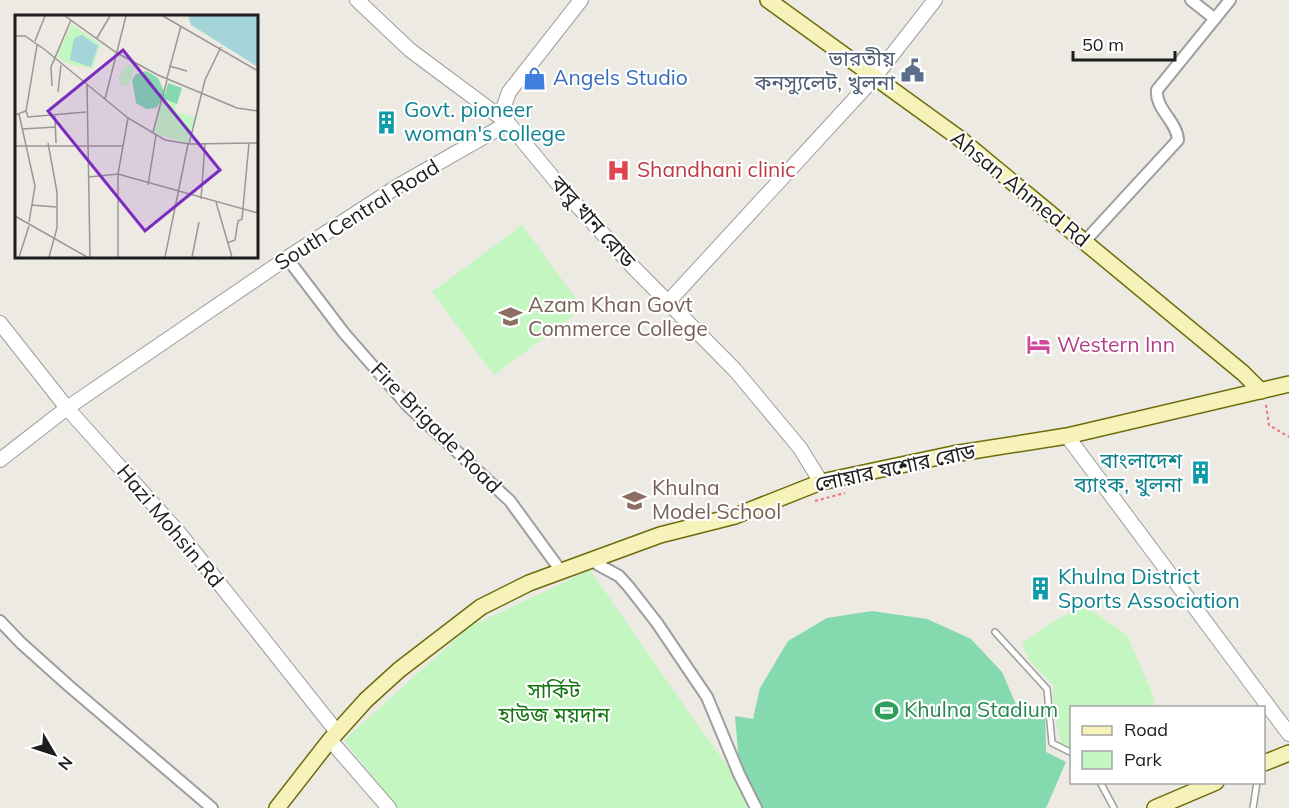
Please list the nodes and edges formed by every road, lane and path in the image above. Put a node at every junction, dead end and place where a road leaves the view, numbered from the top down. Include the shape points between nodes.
1 (357, 0) edge
2 (580, 0) edge
3 (768, 0) edge
4 (935, 0) edge
5 (1191, 0) edge
6 (1230, 0) edge
7 (1215, 19) junction
8 (874, 78) junction
9 (508, 123) junction
10 (1085, 241) junction
11 (286, 258) junction
12 (668, 302) junction
13 (0, 323) edge
14 (1289, 384) edge
15 (1262, 391) junction
16 (67, 408) junction
17 (1067, 436) junction
18 (1289, 437) edge
19 (0, 460) edge
20 (821, 482) junction
21 (850, 491) dead end
22 (805, 504) dead end
23 (594, 559) junction
24 (561, 571) junction
25 (0, 621) edge
26 (995, 632) dead end
27 (1289, 734) edge
28 (333, 736) junction
29 (1070, 752) edge
30 (1289, 753) edge
31 (1265, 762) edge
32 (1101, 784) edge
33 (1214, 784) edge
34 (1257, 784) edge
35 (212, 808) edge
36 (277, 808) edge
37 (389, 808) edge
38 (756, 808) edge
39 (1114, 808) edge
40 (1155, 808) edge
41 (1253, 808) edge

1 - 9 street, বাবু খান রোড via 410,50
2 - 9 street via 509,92 504,106
3 - 8 main road, Ahsan Ahmed Rd
4 - 8 street
5 - 7 street
6 - 7 street
7 - 10 street via 1157,90 1156,98 1178,132 1178,140
8 - 10 main road, Ahsan Ahmed Rd via 958,138
8 - 12 street
9 - 11 street, South Central Road via 398,186
9 - 12 street, বাবু খান রোড via 564,191
10 - 15 main road, Ahsan Ahmed Rd
11 - 16 street, South Central Road
11 - 24 street, Fire Brigade Road via 408,406 510,501
12 - 20 street, বাবু খান রোড via 735,370 800,448
13 - 16 street, Hazi Mohsin Rd
14 - 15 main road, লোয়ার যশোর রোড
15 - 17 main road, লোয়ার যশোর রোড
15 - 18 path via 1269,425
16 - 19 street, South Central Road
16 - 28 street, Hazi Mohsin Rd via 180,534
17 - 20 main road, লোয়ার যশোর রোড via 952,454
17 - 27 street
20 - 23 main road, লোয়ার যশোর রোড via 735,516 660,535
21 - 22 path
23 - 24 main road, লোয়ার যশোর রোড
23 - 38 street via 629,587 707,697
24 - 28 main road, লোয়ার যশোর রোড via 481,607 399,670
25 - 35 street via 21,644
26 - 29 lane via 1047,689 1052,743
28 - 36 main road, লোয়ার যশোর রোড
28 - 37 street, Hazi Mohsin Rd
30 - 31 main road
32 - 39 lane
33 - 40 main road
34 - 41 lane

